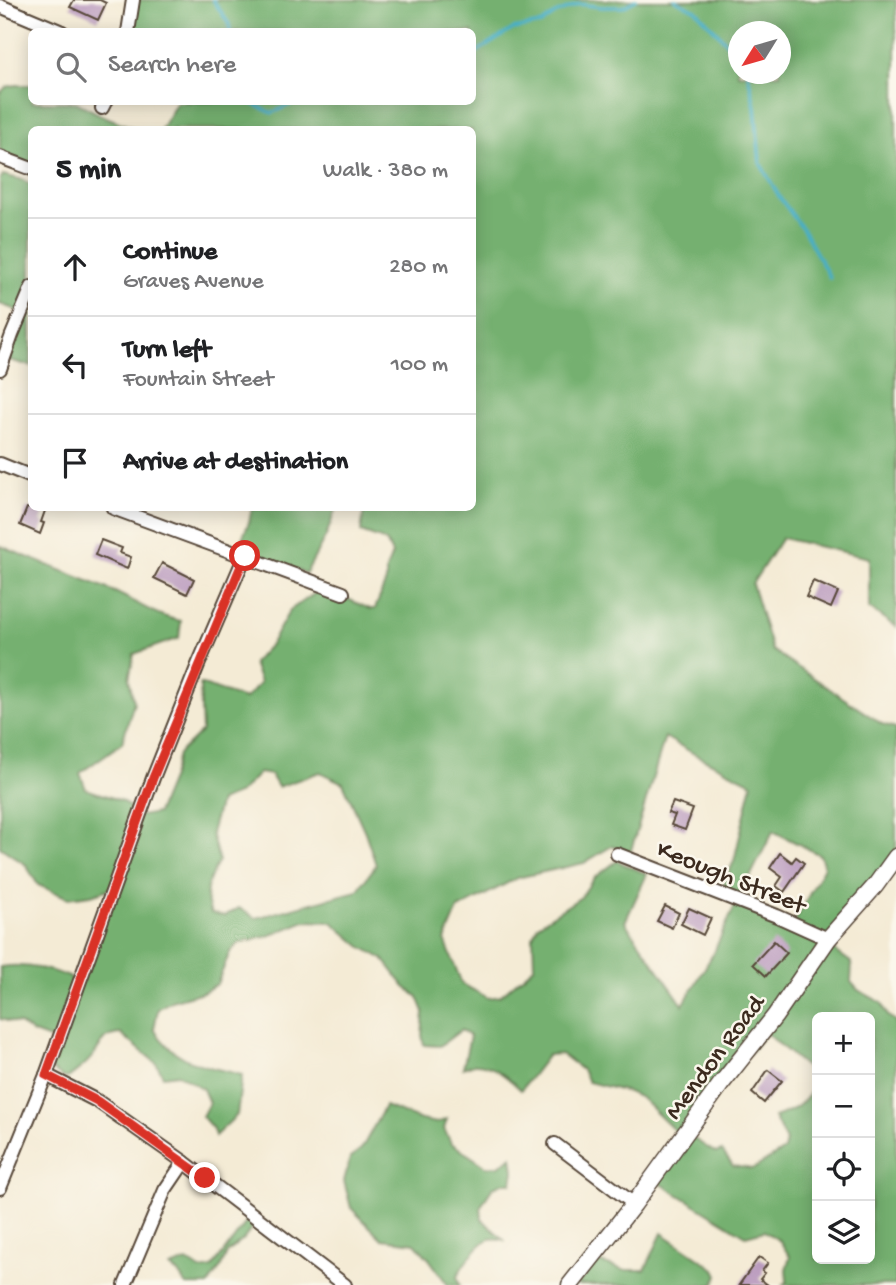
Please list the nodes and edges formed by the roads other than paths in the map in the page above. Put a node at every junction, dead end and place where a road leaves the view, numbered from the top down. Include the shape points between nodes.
1 (133, 0) edge
2 (0, 6) edge
3 (52, 28) edge
4 (129, 28) edge
5 (0, 157) edge
6 (28, 168) edge
7 (28, 297) edge
8 (0, 369) edge
9 (0, 464) edge
10 (28, 475) edge
11 (121, 511) edge
12 (245, 556) junction
13 (343, 593) dead end
14 (617, 854) dead end
15 (896, 857) edge
16 (828, 939) junction
17 (46, 1075) junction
18 (555, 1144) dead end
19 (184, 1162) junction
20 (0, 1188) edge
21 (634, 1204) junction
22 (125, 1285) edge
23 (345, 1285) edge
24 (570, 1285) edge

1 - 4 street
2 - 3 street
5 - 6 street
7 - 8 street
9 - 10 street
11 - 12 street
12 - 13 street
12 - 17 street via 153,778
14 - 16 street, Keough Street
15 - 16 street, Mendon Road
16 - 21 street, Mendon Road
17 - 19 street via 97,1101
17 - 20 street
18 - 21 street
19 - 22 street via 165,1191
19 - 23 street
21 - 24 street, Mendon Road

